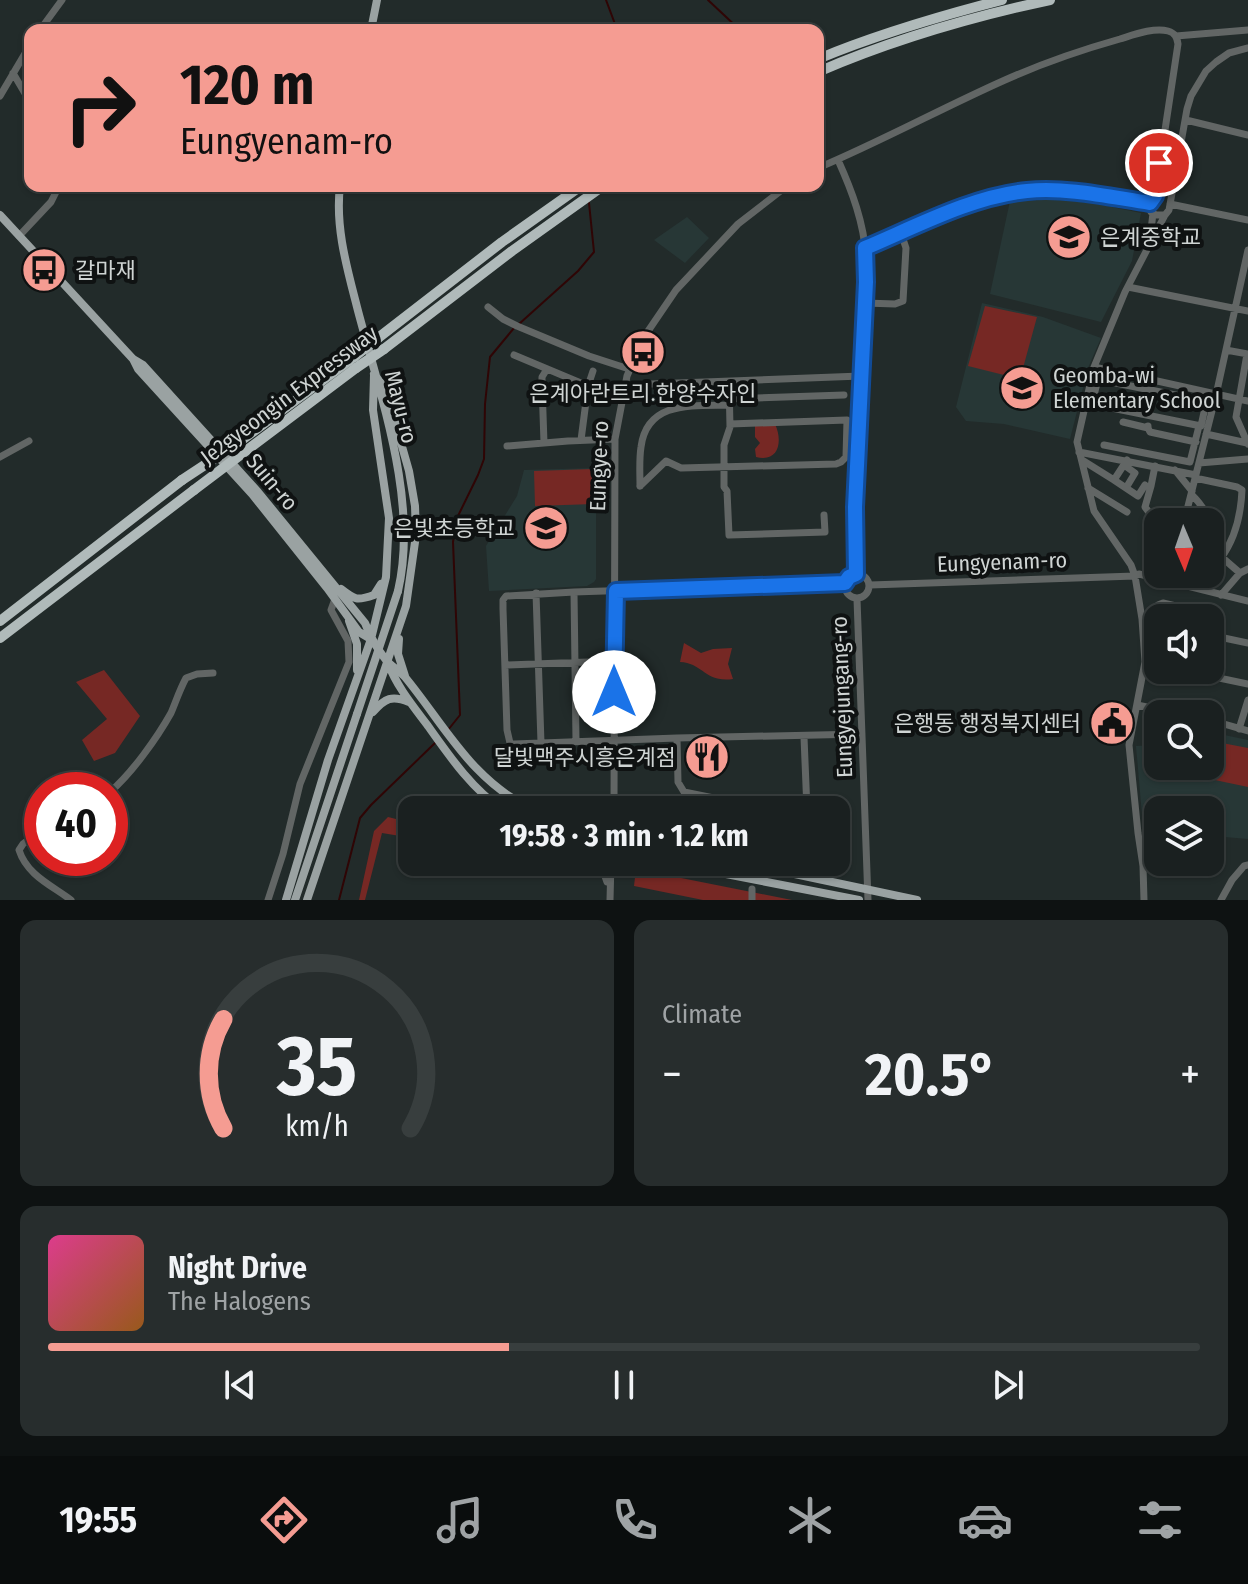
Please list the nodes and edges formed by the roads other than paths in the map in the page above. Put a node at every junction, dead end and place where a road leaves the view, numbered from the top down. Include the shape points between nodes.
1 (62, 0) edge
2 (377, 0) edge
3 (1002, 0) edge
4 (1050, 0) edge
5 (44, 24) edge
6 (372, 24) edge
7 (1248, 30) edge
8 (1176, 36) junction
9 (1248, 48) edge
10 (24, 55) edge
11 (824, 57) edge
12 (824, 70) edge
13 (13, 73) junction
14 (24, 92) edge
15 (0, 96) edge
16 (1186, 120) junction
17 (1248, 135) edge
18 (838, 160) junction
19 (824, 166) edge
20 (56, 192) edge
21 (340, 192) edge
22 (572, 192) edge
23 (595, 192) edge
24 (779, 192) edge
25 (1152, 200) junction
26 (1170, 202) junction
27 (1153, 213) junction
28 (0, 215) edge
29 (1165, 215) junction
30 (1248, 220) edge
31 (901, 233) junction
32 (19, 236) junction
33 (1150, 245) junction
34 (865, 248) junction
35 (1248, 250) edge
36 (1128, 287) junction
37 (865, 303) junction
38 (488, 307) dead end
39 (1235, 308) junction
40 (1248, 311) edge
41 (1226, 350) junction
42 (1248, 354) edge
43 (514, 355) dead end
44 (133, 359) junction
45 (355, 363) junction
46 (1094, 367) junction
47 (547, 369) junction
48 (629, 369) junction
49 (593, 371) dead end
50 (374, 374) junction
51 (861, 376) junction
52 (729, 382) junction
53 (625, 385) junction
54 (588, 386) junction
55 (844, 395) dead end
56 (1216, 395) junction
57 (1239, 399) junction
58 (1248, 401) edge
59 (730, 402) junction
60 (1088, 404) junction
61 (1150, 416) junction
62 (1123, 422) dead end
63 (730, 424) junction
64 (1199, 426) junction
65 (1148, 428) junction
66 (1206, 434) junction
67 (615, 439) junction
68 (581, 440) junction
69 (29, 441) dead end
70 (1196, 442) junction
71 (544, 443) junction
72 (1248, 444) edge
73 (1104, 445) dead end
74 (507, 446) dead end
75 (239, 449) junction
76 (1080, 455) junction
77 (1107, 456) junction
78 (0, 457) edge
79 (1248, 459) edge
80 (1126, 462) junction
81 (1199, 463) junction
82 (1155, 466) junction
83 (724, 467) junction
84 (1098, 470) junction
85 (1175, 470) junction
86 (1196, 476) junction
87 (1114, 480) junction
88 (1145, 485) dead end
89 (1088, 488) junction
90 (1126, 488) junction
91 (1192, 493) junction
92 (1146, 508) edge
93 (1188, 508) edge
94 (1203, 508) edge
95 (1127, 512) dead end
96 (824, 515) dead end
97 (1224, 554) edge
98 (1224, 560) edge
99 (1244, 571) edge
100 (325, 574) junction
101 (856, 574) junction
102 (1144, 575) edge
103 (386, 576) junction
104 (1135, 576) junction
105 (845, 583) junction
106 (870, 585) junction
107 (1199, 588) edge
108 (616, 591) junction
109 (574, 592) junction
110 (536, 593) junction
111 (1221, 595) junction
112 (335, 599) junction
113 (857, 599) junction
114 (1248, 601) edge
115 (1144, 604) edge
116 (346, 613) junction
117 (401, 619) junction
118 (0, 621) edge
119 (0, 638) edge
120 (1224, 638) edge
121 (371, 639) junction
122 (1248, 643) edge
123 (614, 661) junction
124 (387, 662) junction
125 (574, 662) junction
126 (539, 664) junction
127 (505, 665) junction
128 (1144, 667) edge
129 (213, 673) dead end
130 (357, 676) junction
131 (405, 677) junction
132 (1224, 679) edge
133 (1248, 684) edge
134 (1248, 700) edge
135 (411, 703) junction
136 (1137, 705) junction
137 (1144, 706) edge
138 (368, 719) junction
139 (1224, 724) edge
140 (1244, 730) edge
141 (862, 734) junction
142 (804, 737) junction
143 (677, 738) junction
144 (615, 740) junction
145 (576, 741) junction
146 (541, 743) junction
147 (128, 773) edge
148 (484, 796) edge
149 (508, 796) edge
150 (614, 796) edge
151 (704, 796) edge
152 (806, 796) edge
153 (24, 843) edge
154 (24, 863) edge
155 (1248, 865) edge
156 (37, 876) edge
157 (605, 876) edge
158 (610, 876) edge
159 (732, 876) edge
160 (802, 876) edge
161 (609, 888) junction
162 (752, 889) dead end
163 (867, 890) junction
164 (840, 898) edge
165 (71, 900) edge
166 (268, 900) edge
167 (286, 900) edge
168 (295, 900) edge
169 (307, 900) edge
170 (610, 900) edge
171 (752, 900) edge
172 (859, 900) edge
173 (868, 900) edge
174 (917, 900) edge
175 (1144, 900) edge
176 (1221, 900) edge

1 - 5 street
2 - 6 main road
3 - 11 highway
4 - 12 highway via 973,18
7 - 8 street
8 - 18 street via 1155,31 1127,37 1039,66
8 - 25 street
9 - 16 street via 1229,53 1206,71 1191,96
10 - 13 street
13 - 14 street
13 - 15 street
16 - 17 street
16 - 26 street
18 - 19 street
18 - 34 street
20 - 32 street
21 - 50 main road, Mayu-ro via 342,243
22 - 45 highway, Je2gyeongin Expressway, bridge via 378,338
23 - 45 highway, Je2gyeongin Expressway, bridge via 384,349
24 - 48 street, Eungye-ro via 738,224 676,290
25 - 26 street via 1164,196
25 - 27 street
25 - 31 street via 1030,190 987,198
26 - 29 street
26 - 30 street
27 - 29 street
27 - 33 street
28 - 32 main road, Suin-ro
29 - 33 street
31 - 34 street
31 - 37 street via 906,248 903,301
32 - 44 main road, Suin-ro
33 - 36 street
34 - 37 street
35 - 39 street
36 - 39 street
36 - 46 street
37 - 51 street
38 - 48 street via 525,330
39 - 40 street
39 - 41 street
41 - 42 street
41 - 56 street
42 - 57 street
43 - 47 street
44 - 100 main road, Suin-ro via 258,492
44 - 112 main road, Suin-ro via 252,494
45 - 75 highway, Je2gyeongin Expressway
46 - 56 street
46 - 60 street
47 - 54 street
47 - 71 street via 542,377
48 - 53 street, Eungye-ro
49 - 54 street
50 - 103 main road via 373,410 389,518
50 - 117 main road via 386,390 415,506 412,571
50 - 168 main road, Mayu-ro, bridge via 399,472 404,565
51 - 52 street
51 - 101 street
52 - 53 street
52 - 59 street
53 - 67 street, Eungye-ro
54 - 68 street
55 - 59 street
56 - 57 street
56 - 66 street
57 - 58 street
57 - 72 street via 1236,417
59 - 63 street
59 - 83 street via 679,406 655,419 641,445 640,486 666,461 681,468
60 - 61 street
60 - 64 street via 1101,380 1205,401
60 - 76 street via 1078,432
61 - 64 street
61 - 65 street
62 - 65 street
63 - 83 street
63 - 83 street via 847,420 846,457 836,464
64 - 70 street
65 - 70 street
66 - 72 street
66 - 81 street
67 - 68 street
67 - 108 street, Eungye-ro
68 - 71 street
69 - 78 street
70 - 73 street via 1187,463
71 - 74 street
75 - 118 highway, Je2gyeongin Expressway, bridge via 182,480
75 - 119 highway, Je2gyeongin Expressway, bridge via 194,490
76 - 77 street
76 - 84 street
76 - 89 street
77 - 80 street
77 - 84 street
79 - 81 street
80 - 82 street
80 - 87 street
80 - 90 street via 1135,473
81 - 86 street
82 - 85 street
82 - 92 street
83 - 96 street via 729,535 825,532
84 - 87 street
85 - 86 street
85 - 91 street
86 - 91 street
86 - 97 street via 1242,490 1231,545
87 - 90 street
88 - 90 street via 1138,496
89 - 95 street
89 - 104 street via 1094,511
91 - 93 street
91 - 94 street
98 - 99 street
99 - 111 street
100 - 103 main road via 361,599 374,595
100 - 121 main road, Suin-ro via 365,623
101 - 105 street
101 - 106 street
102 - 104 street, Eungyenam-ro
103 - 121 main road
104 - 106 street, Eungyenam-ro
104 - 115 street
105 - 108 street
105 - 113 street via 848,594
106 - 113 street
107 - 111 street, Eungyenam-ro
108 - 109 street
108 - 123 street, Eungye-ro
109 - 110 street
109 - 125 street
110 - 126 street
110 - 127 street via 503,600
111 - 114 street, Eungyenam-ro
112 - 116 main road, Suin-ro
112 - 166 street via 331,610 348,641 349,662 300,784
113 - 141 street, Eungyejungang-ro
116 - 121 main road, Suin-ro
116 - 130 main road via 357,644
117 - 124 main road
117 - 131 main road via 398,654
120 - 122 street
121 - 124 main road, Suin-ro
121 - 130 main road
123 - 125 street
123 - 144 street, Eungye-ro
124 - 131 main road, Suin-ro
124 - 135 main road, Suin-ro
124 - 138 main road
125 - 126 street
125 - 145 street
126 - 127 street
126 - 146 street
127 - 146 street via 510,743
128 - 136 street
129 - 147 street via 186,678 171,713
130 - 167 main road
131 - 149 main road, Suin-ro via 464,756
132 - 133 street
134 - 140 street
135 - 138 main road via 390,699
135 - 148 main road, Suin-ro
136 - 137 street
136 - 175 street via 1129,745
138 - 169 main road
139 - 140 street
141 - 142 street
141 - 163 street, Eungyejungang-ro
142 - 143 street
142 - 152 street
143 - 144 street
143 - 151 street via 678,782 684,792
144 - 145 street
144 - 150 street, Eungye-ro
145 - 146 street
153 - 154 street via 19,850
155 - 176 street
156 - 165 street
157 - 161 street
158 - 161 street
159 - 164 main road
160 - 163 main road
161 - 170 street
162 - 171 street
163 - 173 street, Eungyejungang-ro
163 - 174 main road
164 - 172 main road

